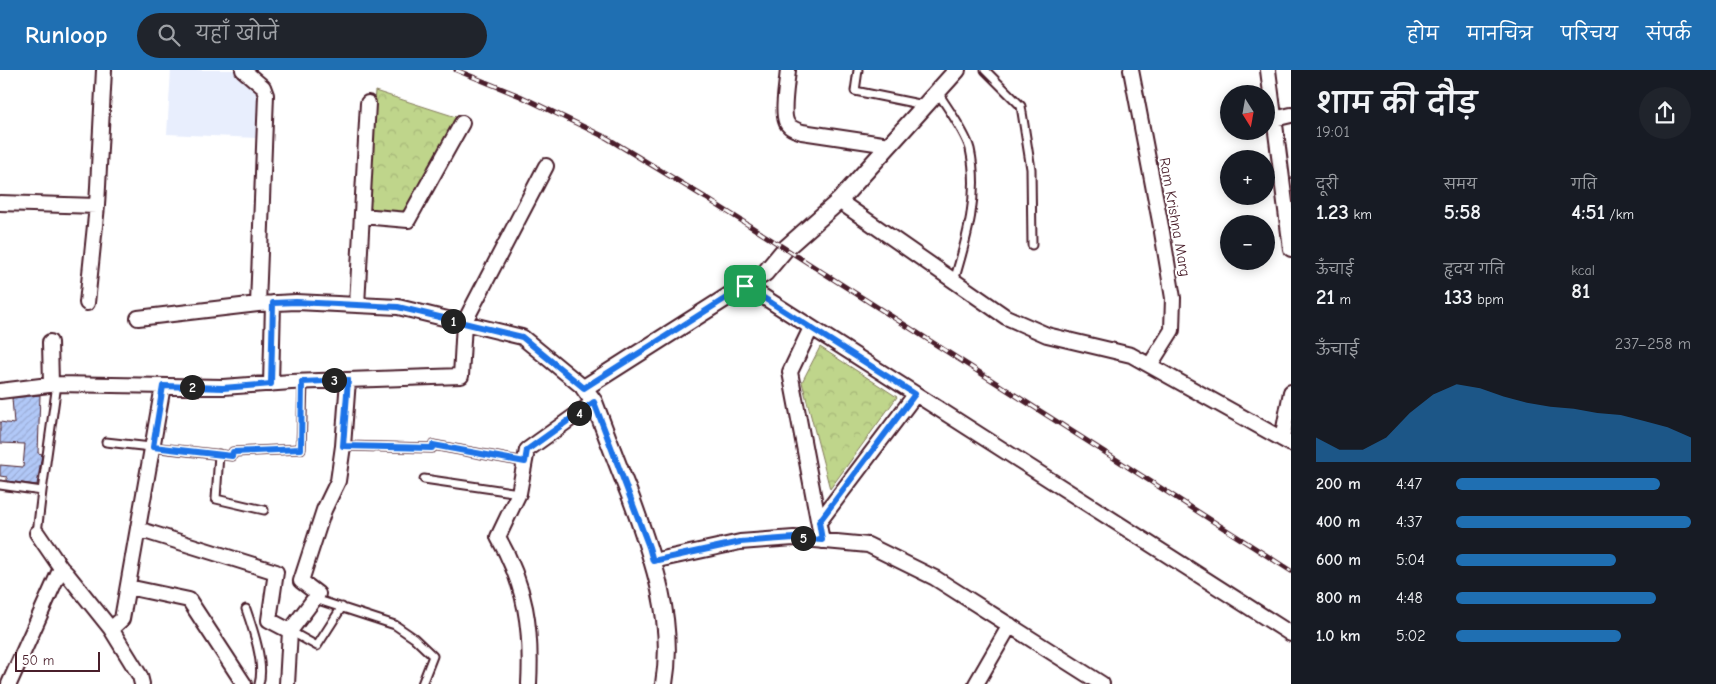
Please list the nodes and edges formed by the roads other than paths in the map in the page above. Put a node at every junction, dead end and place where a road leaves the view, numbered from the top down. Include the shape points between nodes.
1 (104, 70) edge
2 (243, 70) edge
3 (788, 70) edge
4 (858, 70) edge
5 (957, 70) edge
6 (985, 70) edge
7 (1131, 70) edge
8 (1268, 70) edge
9 (1270, 85) edge
10 (937, 92) junction
11 (368, 103) dead end
12 (924, 105) junction
13 (1291, 115) edge
14 (1275, 119) edge
15 (462, 123) dead end
16 (1275, 127) edge
17 (889, 145) junction
18 (546, 166) dead end
19 (839, 201) junction
20 (0, 203) edge
21 (97, 206) junction
22 (362, 216) junction
23 (1032, 245) dead end
24 (1291, 248) edge
25 (954, 281) junction
26 (745, 286) junction
27 (87, 303) dead end
28 (273, 303) junction
29 (258, 304) junction
30 (357, 305) junction
31 (138, 318) dead end
32 (464, 323) junction
33 (812, 328) junction
34 (50, 342) dead end
35 (1150, 366) junction
36 (348, 380) junction
37 (302, 382) junction
38 (54, 384) junction
39 (271, 384) junction
40 (163, 386) junction
41 (584, 388) junction
42 (0, 391) edge
43 (1291, 392) edge
44 (915, 394) junction
45 (594, 402) junction
46 (1286, 441) edge
47 (106, 442) dead end
48 (343, 446) junction
49 (153, 447) junction
50 (219, 454) junction
51 (525, 462) junction
52 (424, 479) dead end
53 (0, 485) edge
54 (42, 491) junction
55 (520, 493) junction
56 (264, 510) dead end
57 (819, 522) junction
58 (138, 529) junction
59 (38, 532) joint
60 (822, 540) junction
61 (653, 561) junction
62 (61, 568) junction
63 (128, 587) junction
64 (314, 599) junction
65 (342, 607) junction
66 (246, 609) dead end
67 (1010, 625) junction
68 (111, 629) junction
69 (290, 631) junction
70 (1291, 634) edge
71 (9, 684) edge
72 (142, 684) edge
73 (244, 684) edge
74 (258, 684) edge
75 (287, 684) edge
76 (422, 684) edge
77 (529, 684) edge
78 (664, 684) edge
79 (976, 684) edge
80 (1102, 684) edge

1 - 21 street
2 - 29 street via 263,87 266,96
3 - 17 street via 785,110 786,122 792,129
4 - 12 lane via 855,91
5 - 10 street
6 - 23 lane via 1021,106 1031,169
7 - 35 street, Ram Krishna Marg via 1173,298 1172,330
8 - 9 street
10 - 12 street
10 - 25 lane via 970,148 974,192 968,235
11 - 22 street
12 - 17 street
13 - 14 street
15 - 22 street via 408,220
16 - 24 street
17 - 19 street
18 - 32 street
19 - 25 street
19 - 26 street via 786,248 765,273
20 - 21 street
21 - 27 street
22 - 30 street
25 - 35 street via 1006,317 1048,335 1131,355
26 - 33 street
26 - 41 street
28 - 29 street
28 - 30 street
28 - 39 street
29 - 31 street
30 - 32 street via 398,307
32 - 36 street via 461,376
32 - 41 street via 522,337
33 - 44 street
33 - 57 street via 790,372
34 - 38 street
35 - 46 street
36 - 37 street
36 - 48 street
37 - 39 street
37 - 50 lane via 301,449 233,452 232,456
38 - 40 street
38 - 42 street
38 - 54 lane
39 - 40 street via 223,388
40 - 49 street
41 - 45 street
43 - 46 street
44 - 57 street
44 - 70 street
45 - 51 street via 527,450
45 - 61 street
47 - 49 lane
48 - 51 lane via 432,448 433,445
48 - 64 street via 338,481 324,510 301,581 318,594
49 - 50 lane
49 - 58 street
50 - 56 lane via 216,499
51 - 55 street
52 - 55 lane
53 - 54 lane
54 - 59 lane
55 - 77 street via 498,537 511,559 526,606 531,650
57 - 60 street
58 - 63 street
58 - 69 street via 276,572 269,620
59 - 62 street
60 - 61 street via 794,538 740,542
60 - 67 street via 868,545 935,578
61 - 78 street via 667,630
62 - 68 street
62 - 71 street
63 - 68 street via 122,619
63 - 73 street via 189,600
64 - 65 lane
64 - 69 street
65 - 69 lane via 317,646
65 - 76 lane via 395,625 421,644 433,656
66 - 74 lane via 259,656 261,678
67 - 79 street
67 - 80 street
68 - 72 street
69 - 75 street

